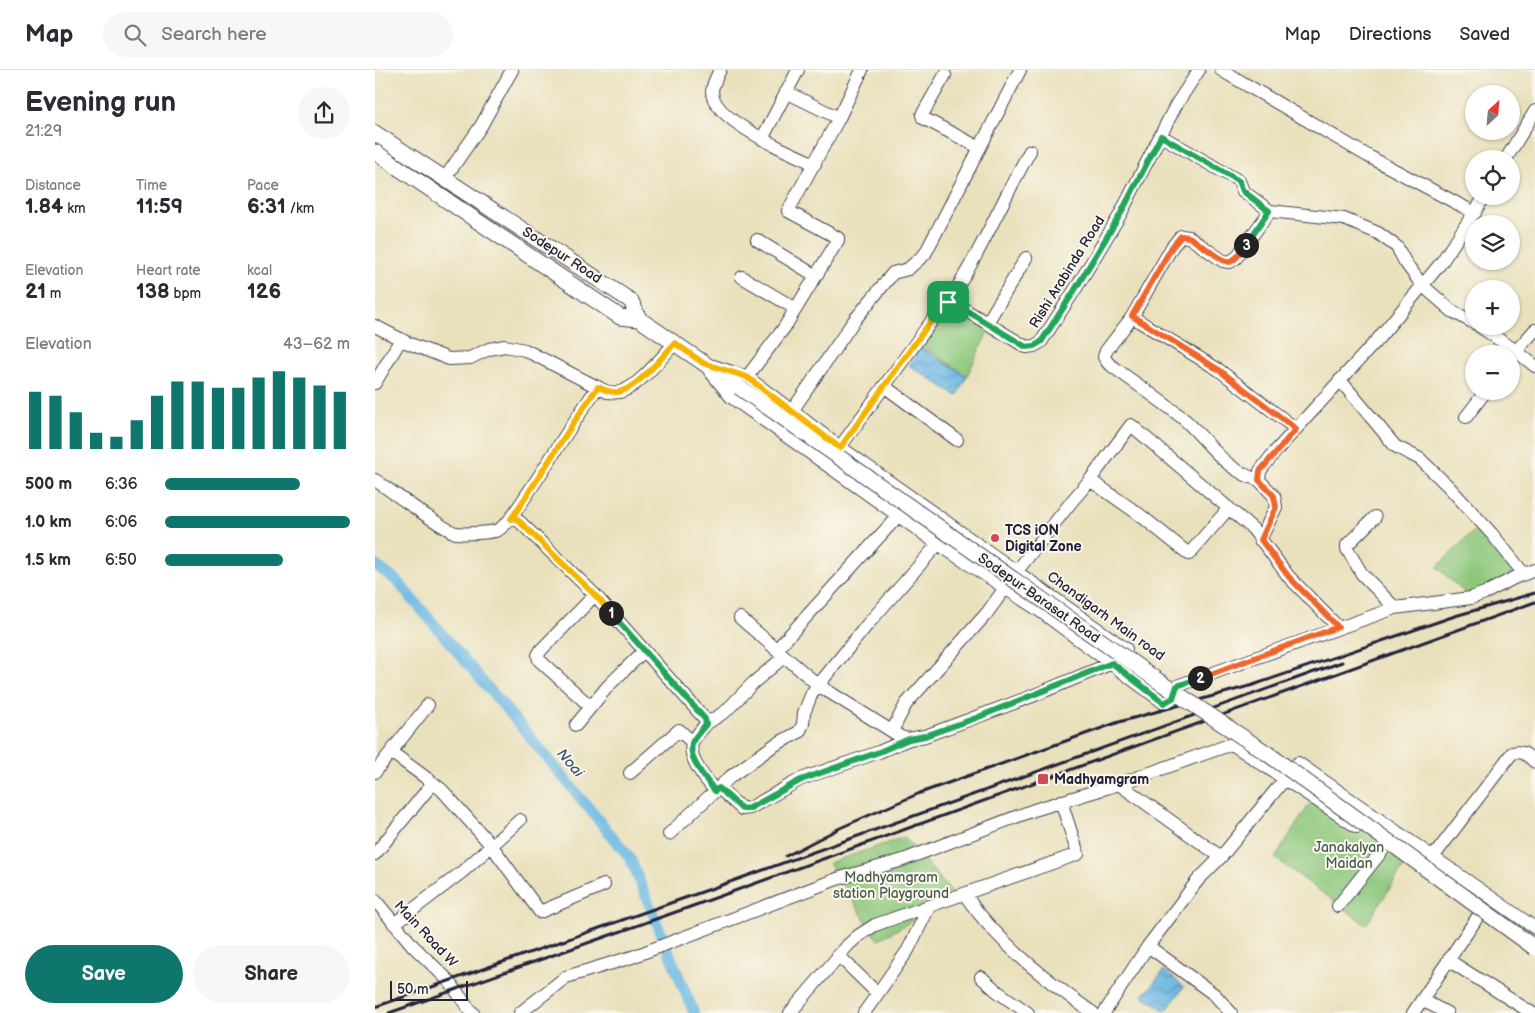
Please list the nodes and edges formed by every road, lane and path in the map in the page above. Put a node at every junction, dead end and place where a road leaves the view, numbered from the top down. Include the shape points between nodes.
1 (512, 70) edge
2 (720, 70) edge
3 (798, 70) edge
4 (862, 70) edge
5 (1020, 70) edge
6 (1199, 70) edge
7 (1221, 70) edge
8 (945, 75) dead end
9 (786, 92) junction
10 (1534, 114) edge
11 (839, 118) junction
12 (375, 133) edge
13 (1161, 136) junction
14 (762, 139) junction
15 (980, 148) junction
16 (1512, 150) edge
17 (1030, 151) dead end
18 (375, 152) edge
19 (815, 164) junction
20 (445, 178) junction
21 (1480, 205) edge
22 (1269, 211) junction
23 (1475, 213) junction
24 (757, 240) dead end
25 (1026, 258) dead end
26 (816, 276) junction
27 (742, 277) dead end
28 (1422, 285) junction
29 (948, 302) junction
30 (796, 309) junction
31 (1132, 316) junction
32 (1465, 318) edge
33 (639, 319) junction
34 (987, 323) junction
35 (375, 326) edge
36 (1535, 330) edge
37 (1490, 335) edge
38 (401, 339) junction
39 (675, 343) junction
40 (1502, 345) edge
41 (1520, 348) edge
42 (1520, 358) edge
43 (703, 363) junction
44 (1535, 366) edge
45 (1340, 380) junction
46 (743, 382) junction
47 (375, 384) edge
48 (884, 386) junction
49 (598, 387) junction
50 (1479, 400) edge
51 (792, 411) junction
52 (1466, 417) dead end
53 (1296, 429) junction
54 (957, 440) dead end
55 (840, 448) junction
56 (375, 480) edge
57 (1090, 480) junction
58 (1259, 480) junction
59 (1229, 508) junction
60 (899, 515) junction
61 (1375, 517) dead end
62 (511, 519) junction
63 (1261, 540) junction
64 (938, 544) junction
65 (1017, 571) junction
66 (1529, 572) edge
67 (1005, 588) junction
68 (595, 595) junction
69 (1395, 608) junction
70 (739, 618) dead end
71 (1338, 627) junction
72 (644, 651) junction
73 (780, 653) junction
74 (1112, 663) junction
75 (819, 684) junction
76 (1177, 686) junction
77 (428, 705) dead end
78 (591, 707) junction
79 (706, 724) junction
80 (576, 725) dead end
81 (892, 731) junction
82 (909, 739) junction
83 (692, 742) junction
84 (391, 752) junction
85 (1535, 762) edge
86 (375, 772) edge
87 (630, 773) dead end
88 (1285, 780) junction
89 (433, 783) junction
90 (1119, 784) junction
91 (717, 789) junction
92 (1061, 801) junction
93 (520, 820) dead end
94 (669, 834) dead end
95 (491, 845) junction
96 (1386, 846) junction
97 (375, 854) edge
98 (1433, 856) junction
99 (1221, 857) junction
100 (604, 885) dead end
101 (965, 895) junction
102 (375, 900) edge
103 (1338, 906) dead end
104 (929, 907) junction
105 (1479, 914) junction
106 (394, 924) junction
107 (1535, 928) edge
108 (1148, 946) junction
109 (1535, 948) edge
110 (838, 955) junction
111 (1535, 956) edge
112 (1448, 960) junction
113 (981, 977) dead end
114 (877, 993) junction
115 (1422, 1000) junction
116 (473, 1013) edge
117 (520, 1013) edge
118 (790, 1013) edge
119 (864, 1013) edge
120 (1028, 1013) edge
121 (1093, 1013) edge
122 (1103, 1013) edge
123 (1231, 1013) edge
124 (1413, 1013) edge
125 (1447, 1013) edge
126 (1533, 1013) edge

1 - 20 street via 470,144
2 - 14 street via 711,89 713,97 733,120
3 - 9 street
4 - 11 street
5 - 15 street
6 - 13 street, Rishi Arabinda Road
7 - 23 street via 1368,156
8 - 15 street via 923,118
9 - 11 street
9 - 14 street
10 - 16 street
11 - 19 street
12 - 20 main road, Sodepur Road
13 - 22 street via 1239,181 1243,191
13 - 34 street, Rishi Arabinda Road via 1120,215 1041,342 1026,347
14 - 19 street
15 - 51 street via 925,254 907,269 893,273 853,322
17 - 29 street via 985,241
18 - 33 main road via 620,317
19 - 26 street via 788,211 838,238
20 - 33 main road, Sodepur Road via 631,301
21 - 23 street
22 - 28 street via 1344,219 1377,233 1397,247
22 - 31 street via 1230,262 1189,237 1181,236
23 - 28 street
24 - 26 street
25 - 34 street
26 - 30 street
27 - 30 street
28 - 32 street
28 - 45 street
29 - 34 street, Rishi Arabinda Road
29 - 48 street
30 - 46 street
31 - 53 street via 1219,370
31 - 58 street via 1106,351 1104,357 1108,363 1186,421 1225,462 1238,472
33 - 39 main road, Sodepur Road
35 - 38 street
36 - 41 street
37 - 40 street
38 - 47 street
38 - 49 street via 449,359 470,358 489,348 505,346 525,350
39 - 43 main road, Sodepur Road
39 - 49 street via 632,386 620,392 607,392
42 - 44 street
43 - 46 main road, Sodepur Road
43 - 60 street via 731,397
45 - 53 street
45 - 66 street via 1395,446 1420,459
46 - 51 street, Chandigarh Main road
46 - 109 main road, Sodepur-Barasat Road, bridge via 1164,685 1268,754
48 - 54 street
48 - 55 street
49 - 62 street
50 - 52 street
51 - 55 street, Chandigarh Main road
53 - 58 street via 1260,471
55 - 65 street, Chandigarh Main road
56 - 62 street via 454,533 498,530
57 - 59 street via 1189,554
57 - 59 street via 1131,425
57 - 65 street
58 - 63 street via 1274,496 1276,507
59 - 63 street
60 - 64 street
60 - 73 street
61 - 69 street via 1347,545 1347,549 1362,574
62 - 68 street via 520,522
63 - 71 street via 1289,577
64 - 67 street
64 - 75 street
65 - 76 street, Chandigarh Main road
66 - 69 street via 1471,598
67 - 74 street
67 - 81 street via 987,613 906,704
68 - 72 street
68 - 78 street via 538,655 539,660
69 - 71 street
70 - 73 street
71 - 76 street
72 - 78 street
72 - 79 street
73 - 75 street
73 - 79 street via 726,711
74 - 76 street via 1164,703 1173,698
74 - 82 street via 976,718
75 - 81 street
75 - 91 street via 812,693 799,732 773,746
77 - 84 street
78 - 80 street
79 - 83 street
81 - 82 street
82 - 91 street via 801,780 750,808 742,809
83 - 87 street via 679,730
83 - 91 street via 692,753 701,774
84 - 86 street
84 - 89 street
85 - 98 street via 1526,753 1512,753
88 - 90 street via 1232,744
88 - 96 street
88 - 98 street via 1300,764
88 - 99 street
89 - 95 street
89 - 97 street
90 - 92 street
90 - 99 street
91 - 94 street
92 - 101 street via 1078,854
92 - 117 street via 903,860 837,879 632,957 565,977
93 - 95 street
95 - 100 street via 540,912
95 - 106 street via 462,872
96 - 103 street
96 - 105 street
98 - 107 street
99 - 108 street via 1198,880
101 - 104 street
101 - 121 street via 976,912 1027,963
102 - 106 street, Main Road W
104 - 110 street via 875,925
104 - 114 street via 908,950
105 - 111 street
105 - 112 street
106 - 116 street, Main Road W via 449,981
108 - 122 street
108 - 123 street via 1215,996
110 - 114 street
110 - 118 street
112 - 115 street
112 - 126 street
113 - 120 street
114 - 119 street
115 - 124 street
115 - 125 street

